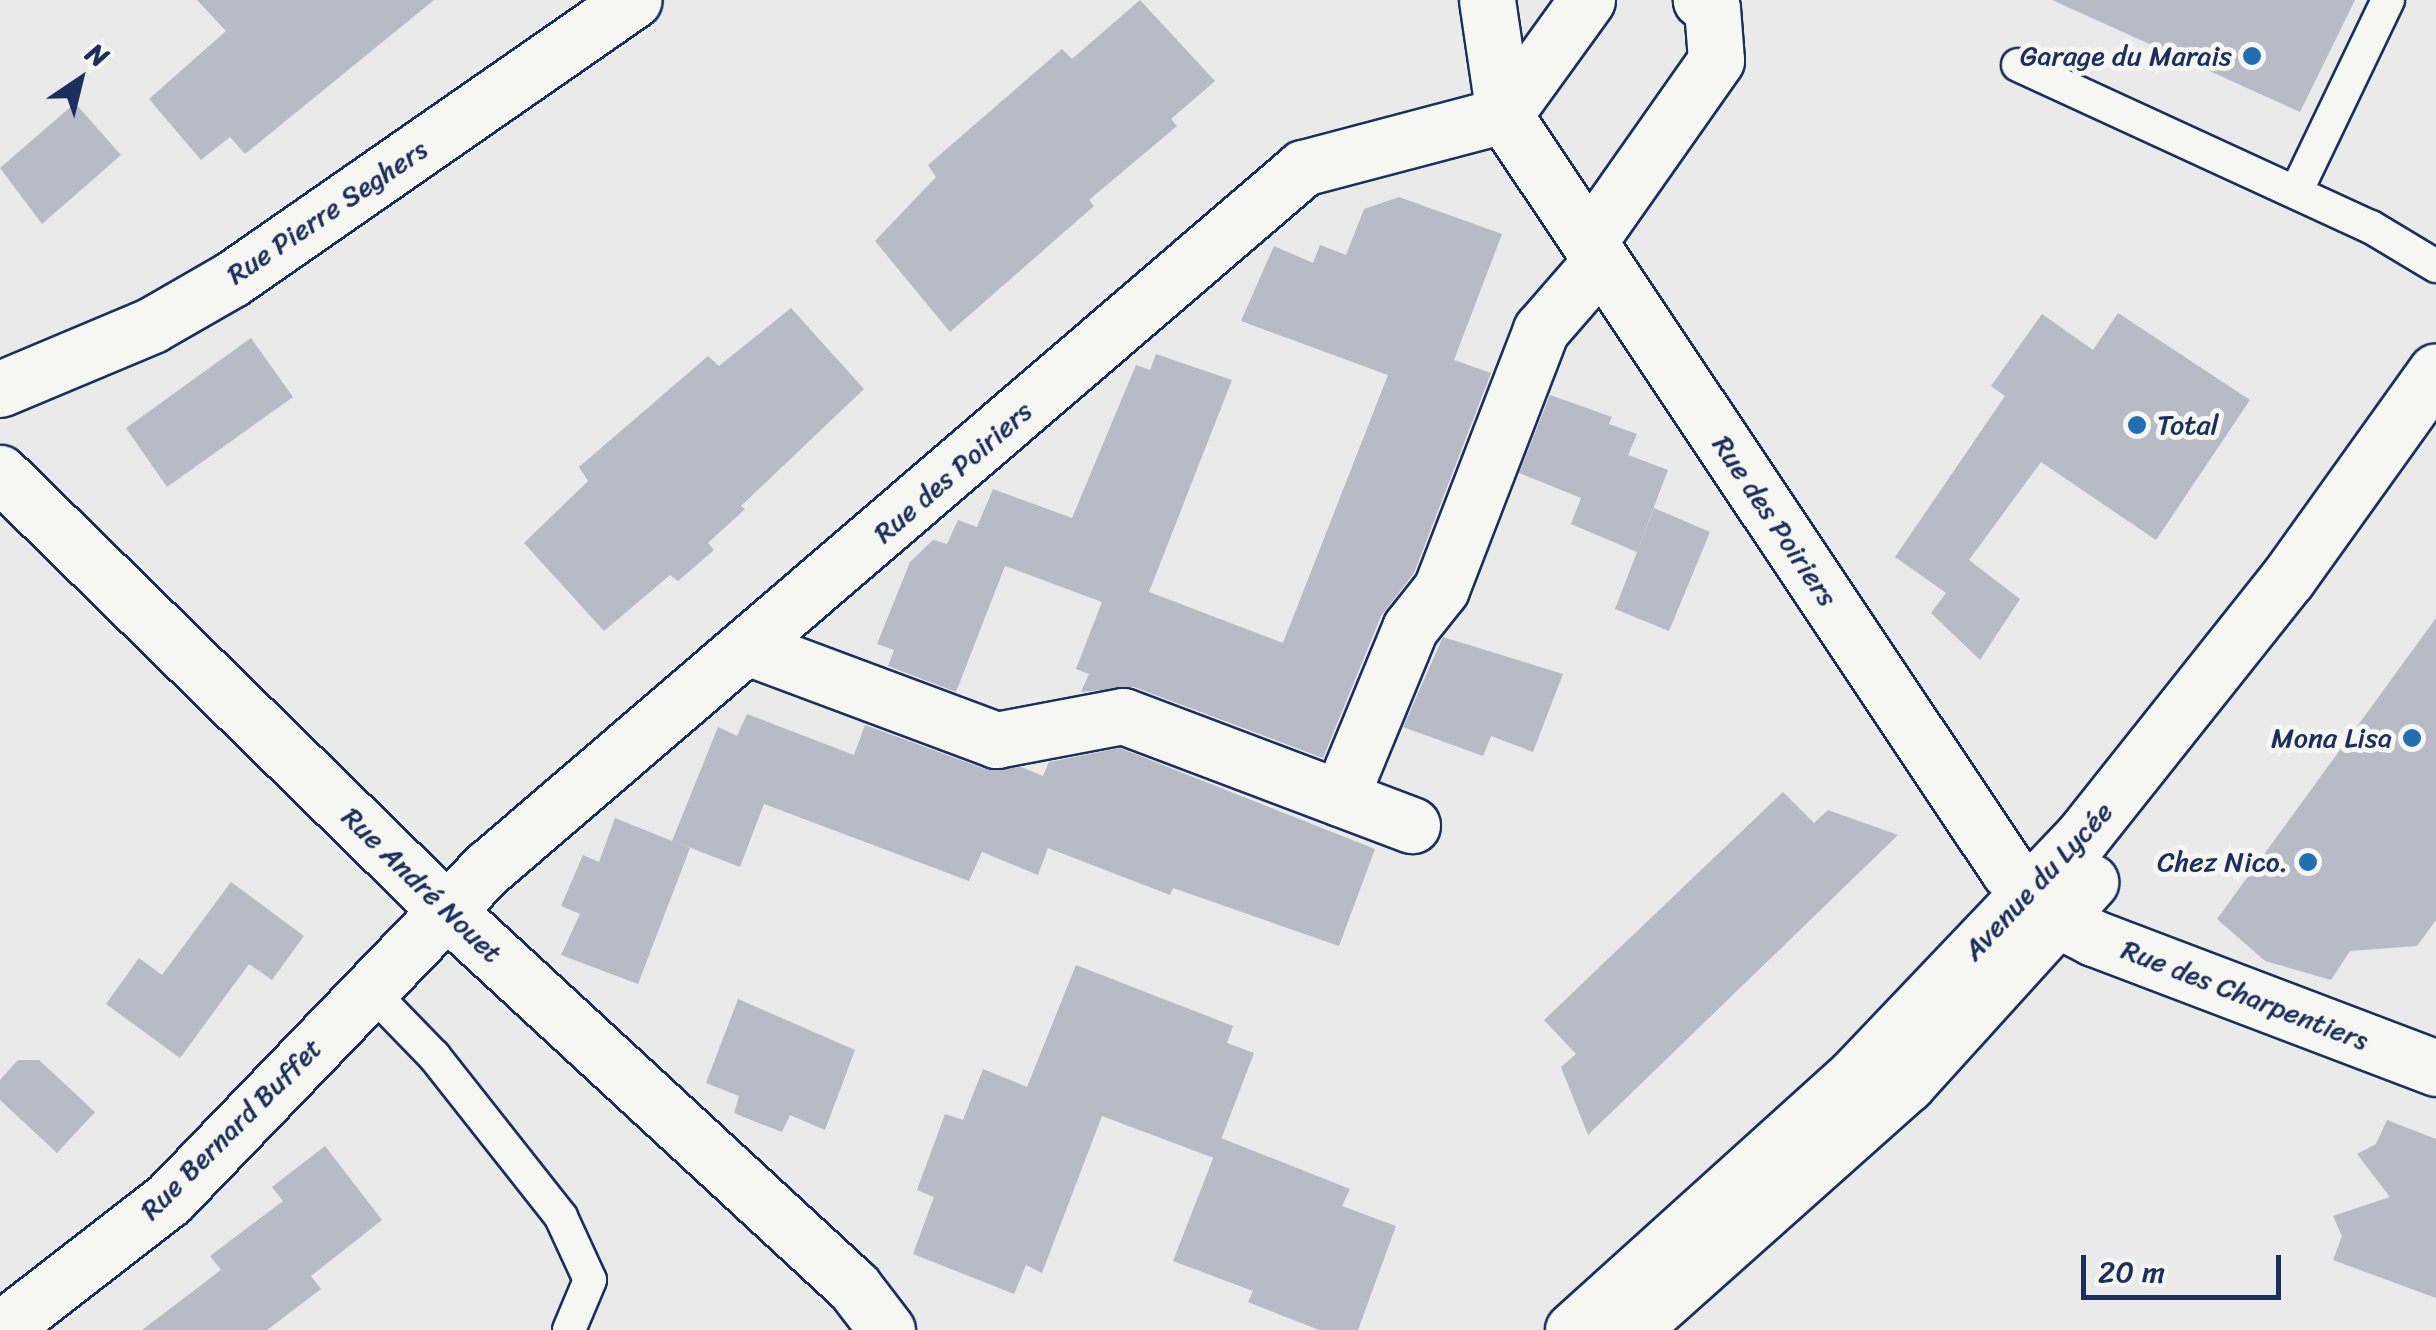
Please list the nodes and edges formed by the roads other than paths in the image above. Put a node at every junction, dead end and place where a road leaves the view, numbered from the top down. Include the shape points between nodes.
1 (634, 0) edge
2 (1487, 0) edge
3 (1587, 0) edge
4 (1701, 0) edge
5 (2388, 0) edge
6 (2018, 65) dead end
7 (1504, 116) junction
8 (2296, 192) junction
9 (1595, 251) junction
10 (2436, 266) edge
11 (2436, 371) edge
12 (0, 389) edge
13 (0, 474) edge
14 (750, 648) junction
15 (1340, 798) junction
16 (1412, 825) dead end
17 (2043, 906) junction
18 (444, 908) junction
19 (368, 988) junction
20 (2436, 1068) edge
21 (854, 1287) junction
22 (0, 1330) edge
23 (569, 1330) edge
24 (887, 1330) edge
25 (924, 1330) edge
26 (1572, 1330) edge
27 (1631, 1330) edge

1 - 12 street, Rue Pierre Seghers via 232,278 152,325
2 - 7 street, Rue des Poiriers
3 - 7 street
4 - 9 street via 1712,8 1716,60
5 - 8 lane
6 - 8 lane
7 - 9 street, Rue des Poiriers
7 - 14 street, Rue des Poiriers via 1303,168
8 - 10 lane
9 - 15 street via 1540,330 1441,589 1410,628
9 - 17 street, Rue des Poiriers
11 - 17 street, Avenue du Lycée
13 - 18 street, Rue André Nouet
14 - 15 street via 996,740 1123,716
14 - 18 street, Rue des Poiriers
15 - 16 street
17 - 20 street, Rue des Charpentiers
17 - 26 street, Avenue du Lycée
17 - 27 street, Avenue du Lycée via 1907,1084
18 - 19 street, Rue Bernard Buffet
18 - 21 street, Rue André Nouet
19 - 22 street, Rue Bernard Buffet via 169,1199
19 - 23 lane via 434,1056 561,1217 590,1280
21 - 24 street, Rue André Nouet
21 - 25 street, Rue André Nouet

